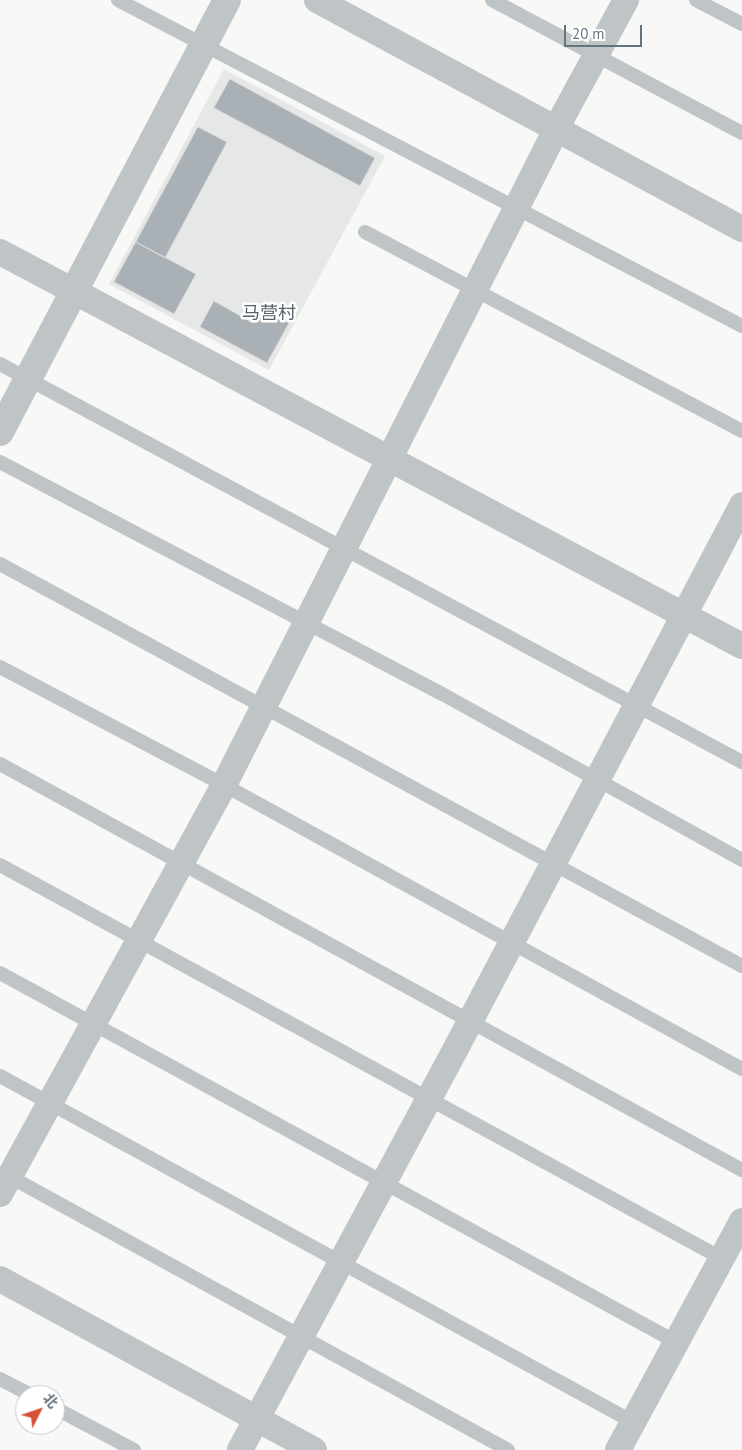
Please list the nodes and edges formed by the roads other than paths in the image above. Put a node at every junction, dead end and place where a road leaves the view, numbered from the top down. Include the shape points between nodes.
1 (118, 0) edge
2 (227, 0) edge
3 (318, 0) edge
4 (492, 0) edge
5 (626, 0) edge
6 (696, 0) edge
7 (742, 24) edge
8 (204, 45) junction
9 (596, 55) junction
10 (557, 129) junction
11 (742, 133) edge
12 (516, 208) junction
13 (742, 229) edge
14 (365, 232) dead end
15 (0, 252) edge
16 (475, 290) junction
17 (74, 291) junction
18 (742, 326) edge
19 (0, 364) edge
20 (28, 379) junction
21 (742, 431) edge
22 (0, 432) edge
23 (389, 459) junction
24 (0, 462) edge
25 (742, 505) edge
26 (344, 548) junction
27 (0, 564) edge
28 (684, 615) junction
29 (306, 623) junction
30 (742, 646) edge
31 (0, 666) edge
32 (637, 705) junction
33 (264, 706) junction
34 (742, 762) edge
35 (0, 764) edge
36 (598, 780) junction
37 (224, 785) junction
38 (742, 860) edge
39 (181, 863) junction
40 (554, 864) junction
41 (0, 865) edge
42 (139, 940) junction
43 (512, 943) junction
44 (742, 966) edge
45 (0, 972) edge
46 (471, 1021) junction
47 (93, 1023) junction
48 (742, 1069) edge
49 (0, 1076) edge
50 (430, 1099) junction
51 (50, 1103) junction
52 (742, 1170) edge
53 (3, 1181) edge
54 (384, 1182) junction
55 (742, 1221) edge
56 (721, 1258) junction
57 (341, 1262) junction
58 (0, 1279) edge
59 (302, 1337) junction
60 (676, 1342) junction
61 (0, 1379) edge
62 (15, 1387) edge
63 (65, 1413) edge
64 (257, 1419) junction
65 (633, 1422) junction
66 (134, 1450) edge
67 (240, 1450) edge
68 (314, 1450) edge
69 (508, 1450) edge
70 (618, 1450) edge

1 - 8 lane
2 - 8 street
3 - 10 street
4 - 9 lane
5 - 9 street
6 - 7 lane
8 - 12 lane
8 - 17 street
9 - 10 street
9 - 11 lane
10 - 12 street
10 - 13 street
12 - 16 street
12 - 18 lane
14 - 16 lane
15 - 17 street
16 - 21 lane
16 - 23 street
17 - 20 street
17 - 23 street
19 - 20 lane
20 - 22 street
20 - 26 lane
23 - 26 street
23 - 28 street
24 - 29 lane
25 - 28 street
26 - 29 street
26 - 32 lane
27 - 33 lane
28 - 30 street
28 - 32 street
29 - 33 street
29 - 36 lane
31 - 37 lane
32 - 34 lane
32 - 36 street
33 - 37 street
33 - 40 lane
35 - 39 lane
36 - 38 lane
36 - 40 street
37 - 39 street
37 - 43 lane
39 - 42 street
39 - 46 lane
40 - 43 street
40 - 44 lane
41 - 42 lane
42 - 47 street
42 - 50 lane
43 - 46 street
43 - 48 lane
45 - 47 lane
46 - 50 street
46 - 52 lane
47 - 51 street
47 - 54 lane
49 - 51 lane
50 - 54 street
50 - 56 lane
51 - 53 street
51 - 57 lane
53 - 59 lane
54 - 57 street
54 - 60 lane
55 - 56 street
56 - 60 street
57 - 59 street
57 - 65 lane
58 - 64 street
59 - 64 street
59 - 69 lane
60 - 65 street
61 - 62 lane
63 - 66 lane
64 - 67 street
64 - 68 street
65 - 70 street

